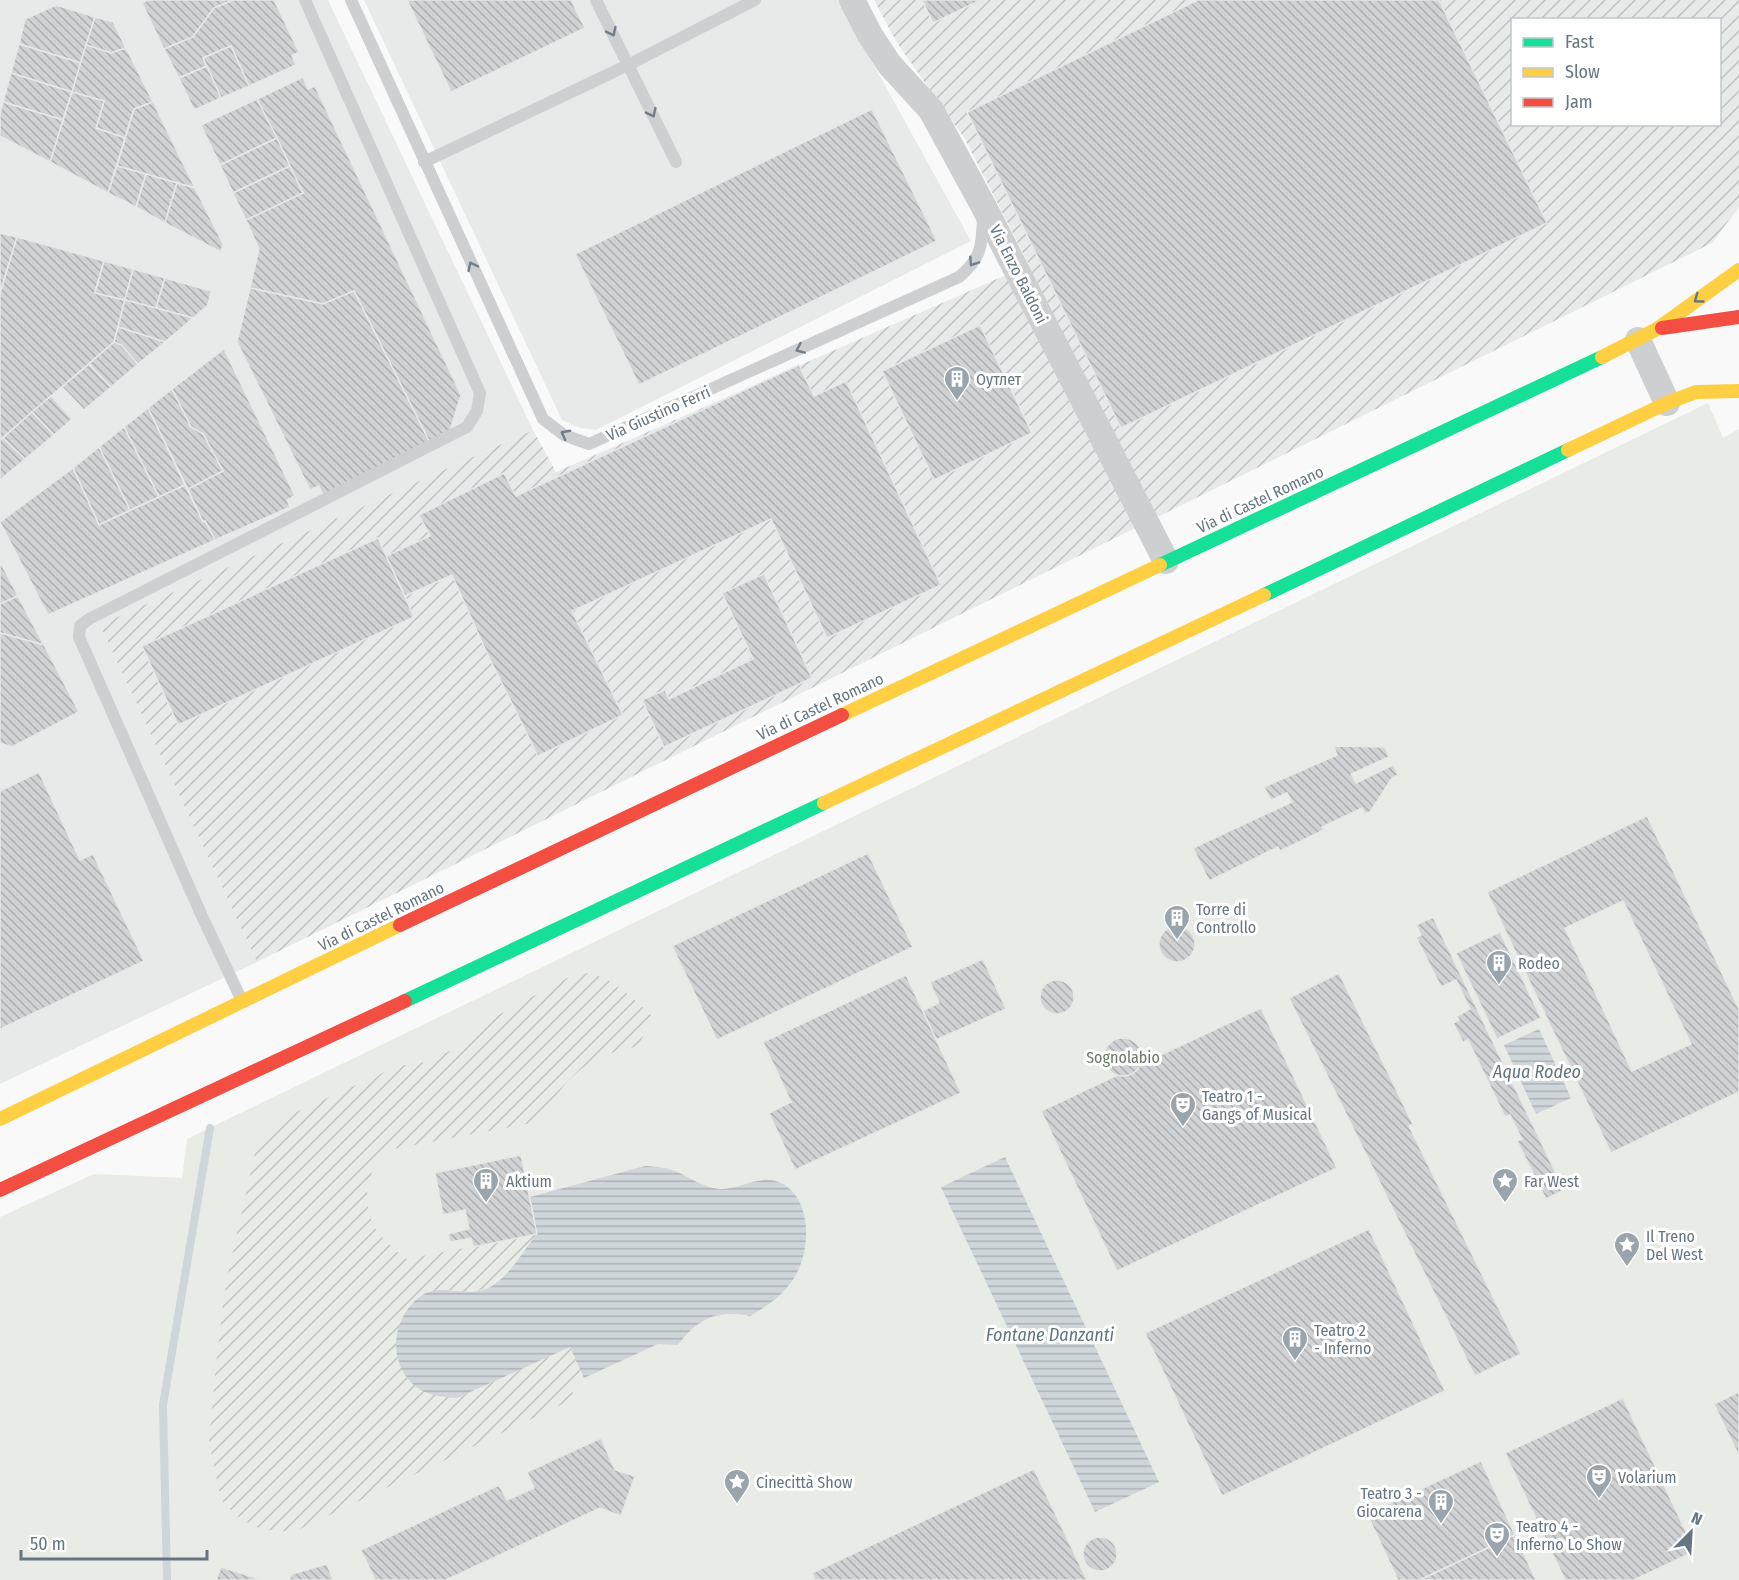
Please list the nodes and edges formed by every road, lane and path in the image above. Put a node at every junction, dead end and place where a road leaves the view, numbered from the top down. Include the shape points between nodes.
1 (305, 0) edge
2 (351, 0) edge
3 (596, 0) edge
4 (755, 0) edge
5 (852, 0) edge
6 (628, 65) junction
7 (424, 162) junction
8 (676, 162) dead end
9 (984, 207) junction
10 (1739, 270) edge
11 (1739, 317) edge
12 (1647, 334) junction
13 (1739, 391) edge
14 (1667, 403) junction
15 (1166, 561) junction
16 (242, 1002) junction
17 (0, 1119) edge
18 (0, 1190) edge

1 - 16 lane via 480,393 477,411 467,427 80,626 80,637
2 - 7 lane, Via Giustino Ferri
3 -> 6 lane
4 - 6 lane
5 - 9 street, Via Enzo Baldoni via 889,64 931,110
6 - 7 lane
6 -> 8 lane
9 -> 7 lane, Via Giustino Ferri via 982,246 972,267 959,278 589,444 564,435 543,419
9 - 15 street, Via Enzo Baldoni
10 -> 12 street, Via di Castel Romano
11 - 12 street, Via di Castel Romano
12 - 14 street
12 - 15 street, Via di Castel Romano
13 - 14 street via 1696,392
14 - 18 street
15 - 16 street, Via di Castel Romano
16 - 17 street, Via di Castel Romano

